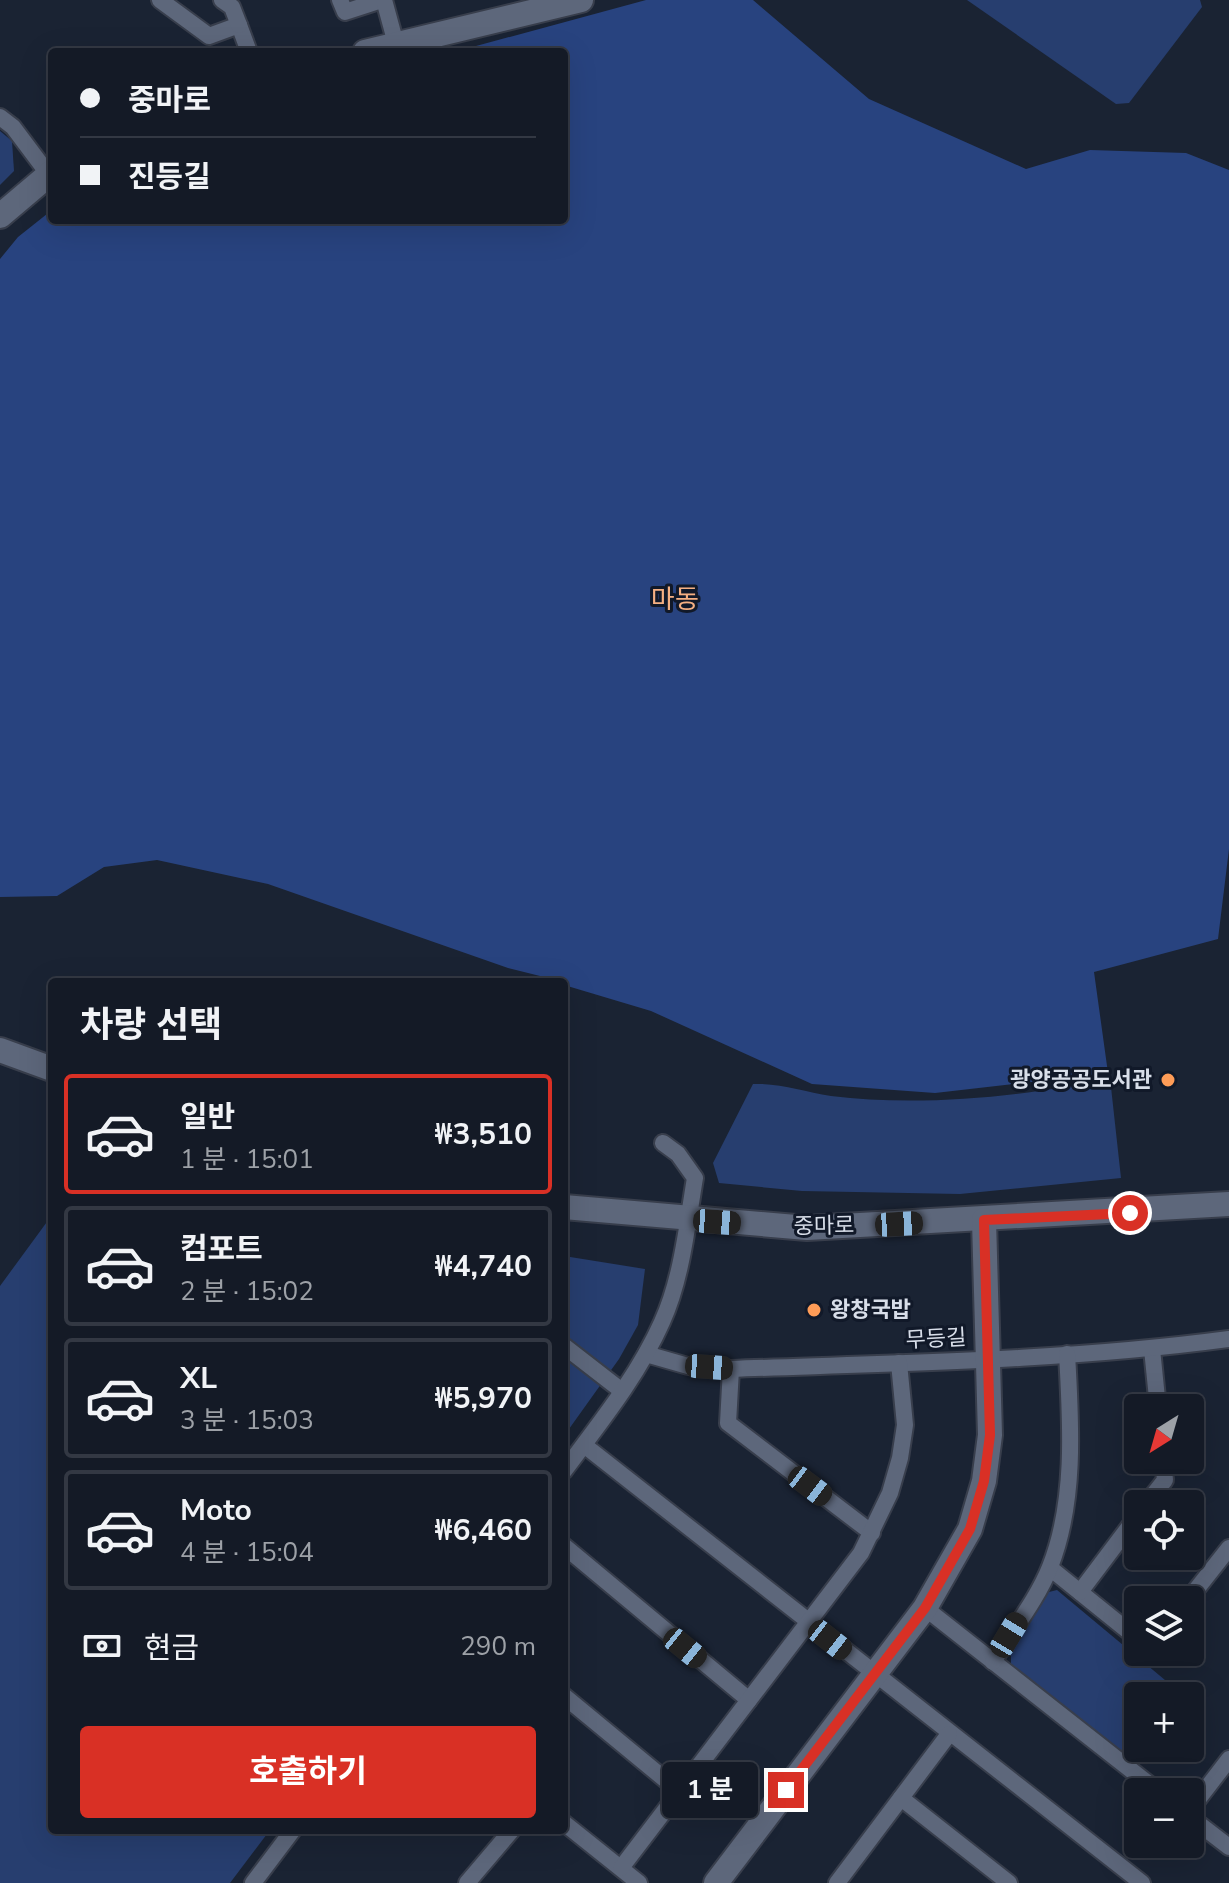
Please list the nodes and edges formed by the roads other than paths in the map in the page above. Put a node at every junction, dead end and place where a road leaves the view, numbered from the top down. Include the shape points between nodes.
1 (160, 0) edge
2 (222, 0) edge
3 (340, 0) edge
4 (383, 0) edge
5 (581, 0) edge
6 (239, 25) junction
7 (396, 44) junction
8 (248, 48) edge
9 (380, 48) edge
10 (0, 117) edge
11 (48, 171) edge
12 (48, 176) edge
13 (0, 216) edge
14 (0, 1050) edge
15 (48, 1068) edge
16 (663, 1143) dead end
17 (1229, 1204) edge
18 (568, 1207) edge
19 (687, 1220) junction
20 (984, 1220) junction
21 (1229, 1339) edge
22 (568, 1349) edge
23 (1152, 1349) junction
24 (646, 1354) junction
25 (1067, 1354) junction
26 (988, 1359) junction
27 (899, 1363) junction
28 (731, 1369) junction
29 (622, 1391) junction
30 (1157, 1394) edge
31 (584, 1445) junction
32 (568, 1466) edge
33 (872, 1533) junction
34 (1124, 1534) edge
35 (1229, 1548) edge
36 (568, 1549) edge
37 (1050, 1568) junction
38 (1199, 1586) edge
39 (1080, 1592) junction
40 (925, 1608) junction
41 (808, 1622) junction
42 (1124, 1628) edge
43 (993, 1662) junction
44 (874, 1675) junction
45 (568, 1699) edge
46 (749, 1700) junction
47 (949, 1734) junction
48 (1229, 1759) edge
49 (1141, 1778) edge
50 (679, 1791) junction
51 (1204, 1792) edge
52 (901, 1798) junction
53 (568, 1826) edge
54 (1204, 1828) edge
55 (290, 1834) edge
56 (509, 1834) edge
57 (1229, 1847) edge
58 (621, 1868) junction
59 (253, 1883) edge
60 (467, 1883) edge
61 (639, 1883) edge
62 (716, 1883) edge
63 (837, 1883) edge
64 (1009, 1883) edge
65 (1142, 1883) edge

1 - 6 street via 209,36
2 - 6 street via 232,7
3 - 4 street via 345,12
4 - 7 street
5 - 7 street
6 - 8 street
7 - 9 street
10 - 11 street
12 - 13 street
14 - 15 street
16 - 19 street via 695,1178
17 - 20 street, 중마로
18 - 19 street, 중마로
19 - 20 street, 중마로 via 807,1228
19 - 24 street via 663,1319
20 - 26 street
21 - 23 street, 무등길
22 - 29 street
23 - 25 street, 무등길
23 - 30 street
24 - 28 street, 무등길 via 688,1366
24 - 29 street
25 - 26 street, 무등길
25 - 37 street via 1071,1434 1065,1505
26 - 27 street, 무등길
26 - 40 street via 990,1435 984,1481 970,1529
27 - 28 street, 무등길
27 - 33 street via 905,1425 890,1493
28 - 33 street via 728,1423
29 - 31 street
31 - 32 street
31 - 41 street
33 - 41 street
34 - 39 street
35 - 38 street
36 - 46 street
37 - 39 street
37 - 43 street
39 - 42 street
40 - 43 street
40 - 44 street
41 - 44 street
41 - 46 street
43 - 49 street
44 - 47 street
44 - 62 street
45 - 50 street
46 - 50 street
47 - 52 street
47 - 65 street
48 - 51 street
50 - 58 street
52 - 63 street
52 - 64 street
53 - 58 street
54 - 57 street
55 - 59 street
56 - 60 street
58 - 61 street

